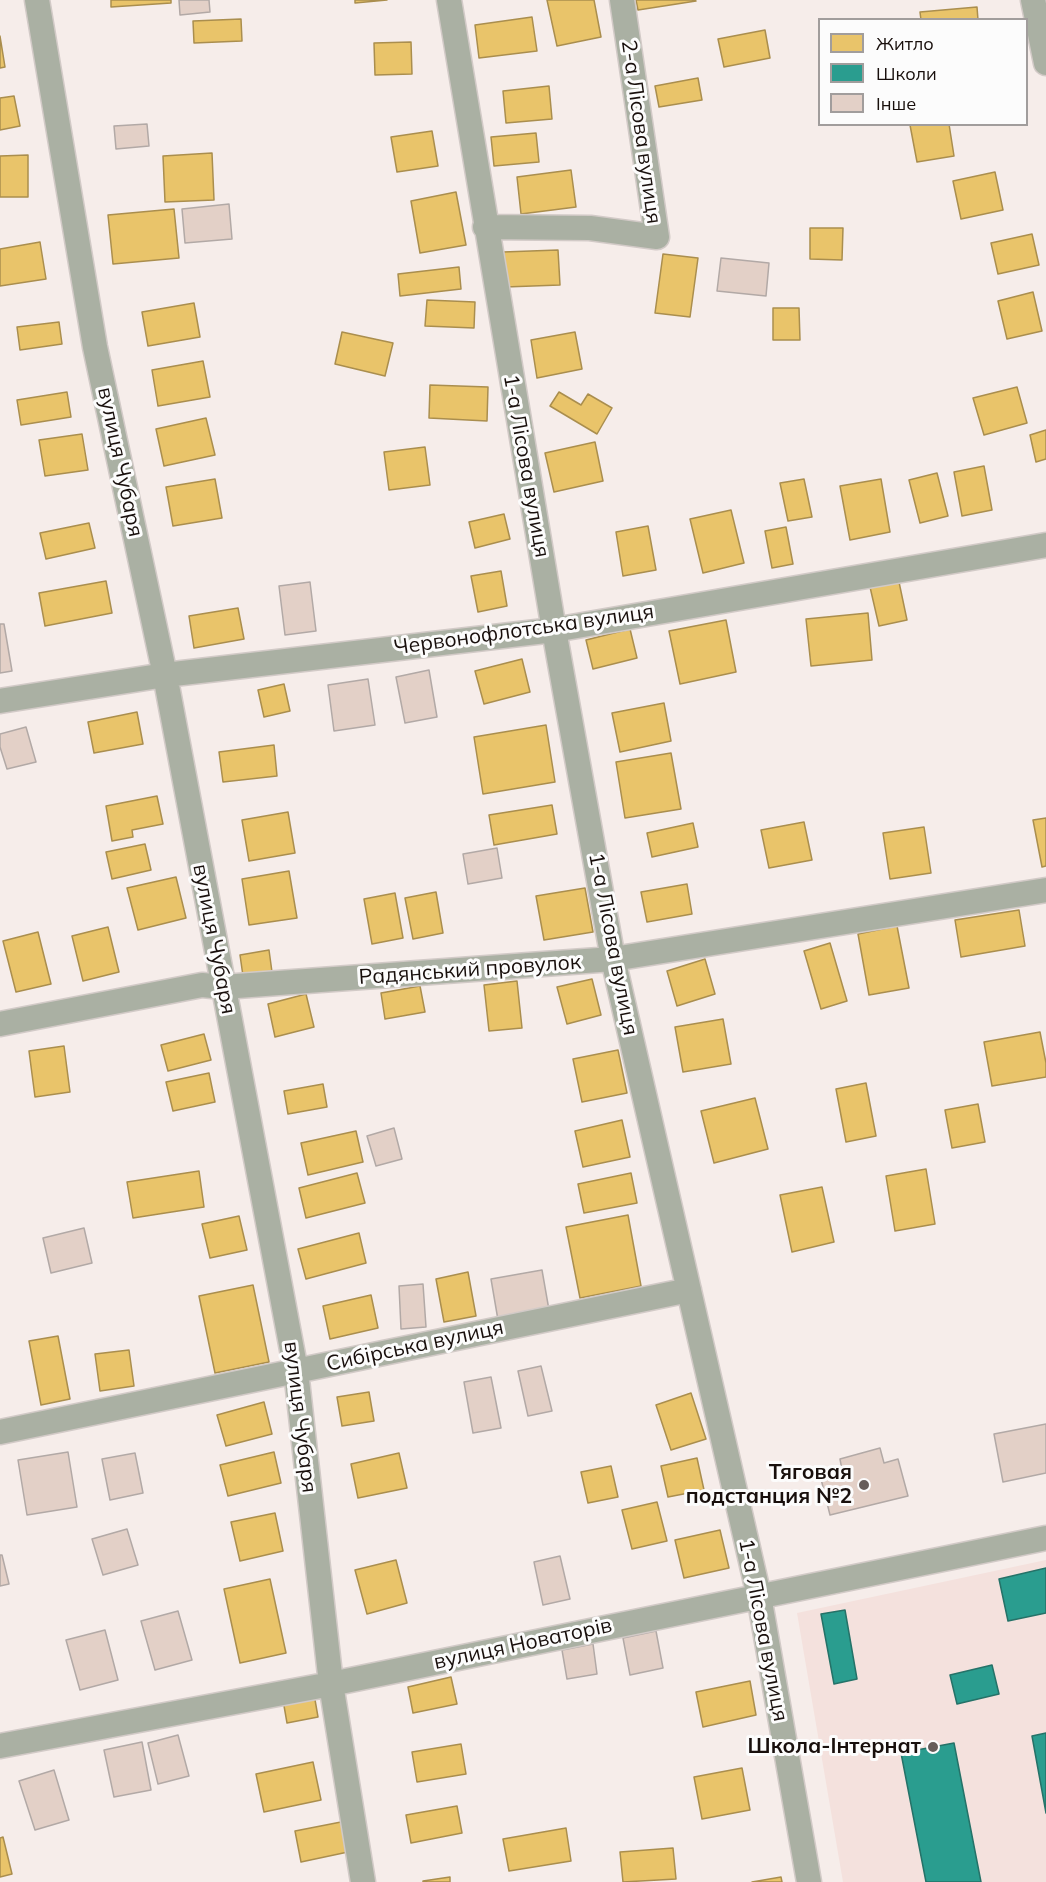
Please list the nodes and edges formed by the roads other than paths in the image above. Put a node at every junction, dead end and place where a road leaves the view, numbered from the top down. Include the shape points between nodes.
1 (37, 0) edge
2 (448, 0) edge
3 (622, 0) edge
4 (1033, 0) edge
5 (1046, 63) edge
6 (485, 227) junction
7 (1046, 545) edge
8 (554, 630) junction
9 (165, 675) junction
10 (0, 700) edge
11 (1046, 890) edge
12 (613, 960) junction
13 (223, 987) junction
14 (0, 1024) edge
15 (689, 1290) junction
16 (296, 1371) junction
17 (0, 1432) edge
18 (1046, 1538) edge
19 (759, 1596) junction
20 (331, 1684) junction
21 (0, 1746) edge
22 (363, 1882) edge
23 (810, 1882) edge

1 - 9 street, вулиця Чубаря via 95,346
2 - 6 street, 1-а Лісова вулиця
3 - 6 street, 2-а Лісова вулиця via 657,237 590,228
4 - 5 street
6 - 8 street, 1-а Лісова вулиця
7 - 8 street, Червонофлотська вулиця
8 - 9 street, Червонофлотська вулиця
8 - 12 street, 1-а Лісова вулиця
9 - 10 street, Червонофлотська вулиця
9 - 13 street, вулиця Чубаря
11 - 12 street, Радянський провулок
12 - 13 street, Радянський провулок
12 - 15 street, 1-а Лісова вулиця
13 - 14 street, Радянський провулок via 202,985
13 - 16 street, вулиця Чубаря
15 - 16 street, Сибірська вулиця
15 - 19 street, 1-а Лісова вулиця
16 - 17 street, Сибірська вулиця
16 - 20 street, вулиця Чубаря
18 - 19 street, вулиця Новаторів
19 - 20 street, вулиця Новаторів
19 - 23 street, 1-а Лісова вулиця
20 - 21 street, вулиця Новаторів
20 - 22 street, вулиця Чубаря

